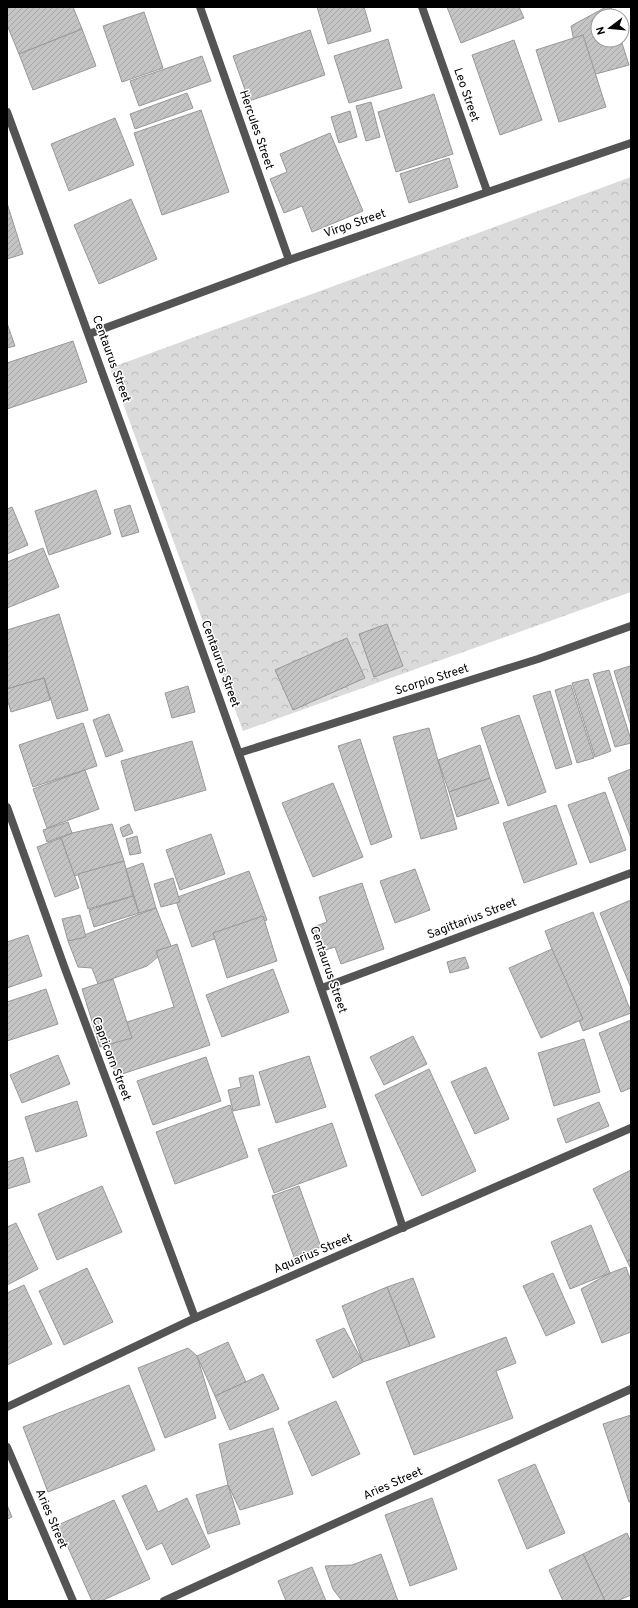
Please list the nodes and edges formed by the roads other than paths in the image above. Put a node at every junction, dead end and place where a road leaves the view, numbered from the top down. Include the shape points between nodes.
1 (200, 7) edge
2 (422, 7) edge
3 (7, 112) edge
4 (631, 143) edge
5 (487, 191) junction
6 (289, 260) junction
7 (89, 334) junction
8 (631, 626) edge
9 (239, 754) junction
10 (7, 807) edge
11 (631, 873) edge
12 (322, 988) junction
13 (631, 1128) edge
14 (403, 1228) junction
15 (195, 1318) junction
16 (631, 1388) edge
17 (7, 1407) edge
18 (7, 1447) edge
19 (73, 1601) edge
20 (164, 1601) edge

1 - 6 street, Hercules Street
2 - 5 street, Leo Street
3 - 7 street, Centaurus Street
4 - 5 street, Virgo Street
5 - 6 street, Virgo Street
6 - 7 street, Virgo Street
7 - 9 street, Centaurus Street
8 - 9 street, Scorpio Street via 538,659
9 - 12 street, Centaurus Street
10 - 15 street, Capricorn Street
11 - 12 street, Sagittarius Street
12 - 14 street, Centaurus Street
13 - 14 street, Aquarius Street
14 - 15 street, Aquarius Street
15 - 17 street, Aquarius Street
16 - 20 street, Aries Street
18 - 19 street, Aries Street

